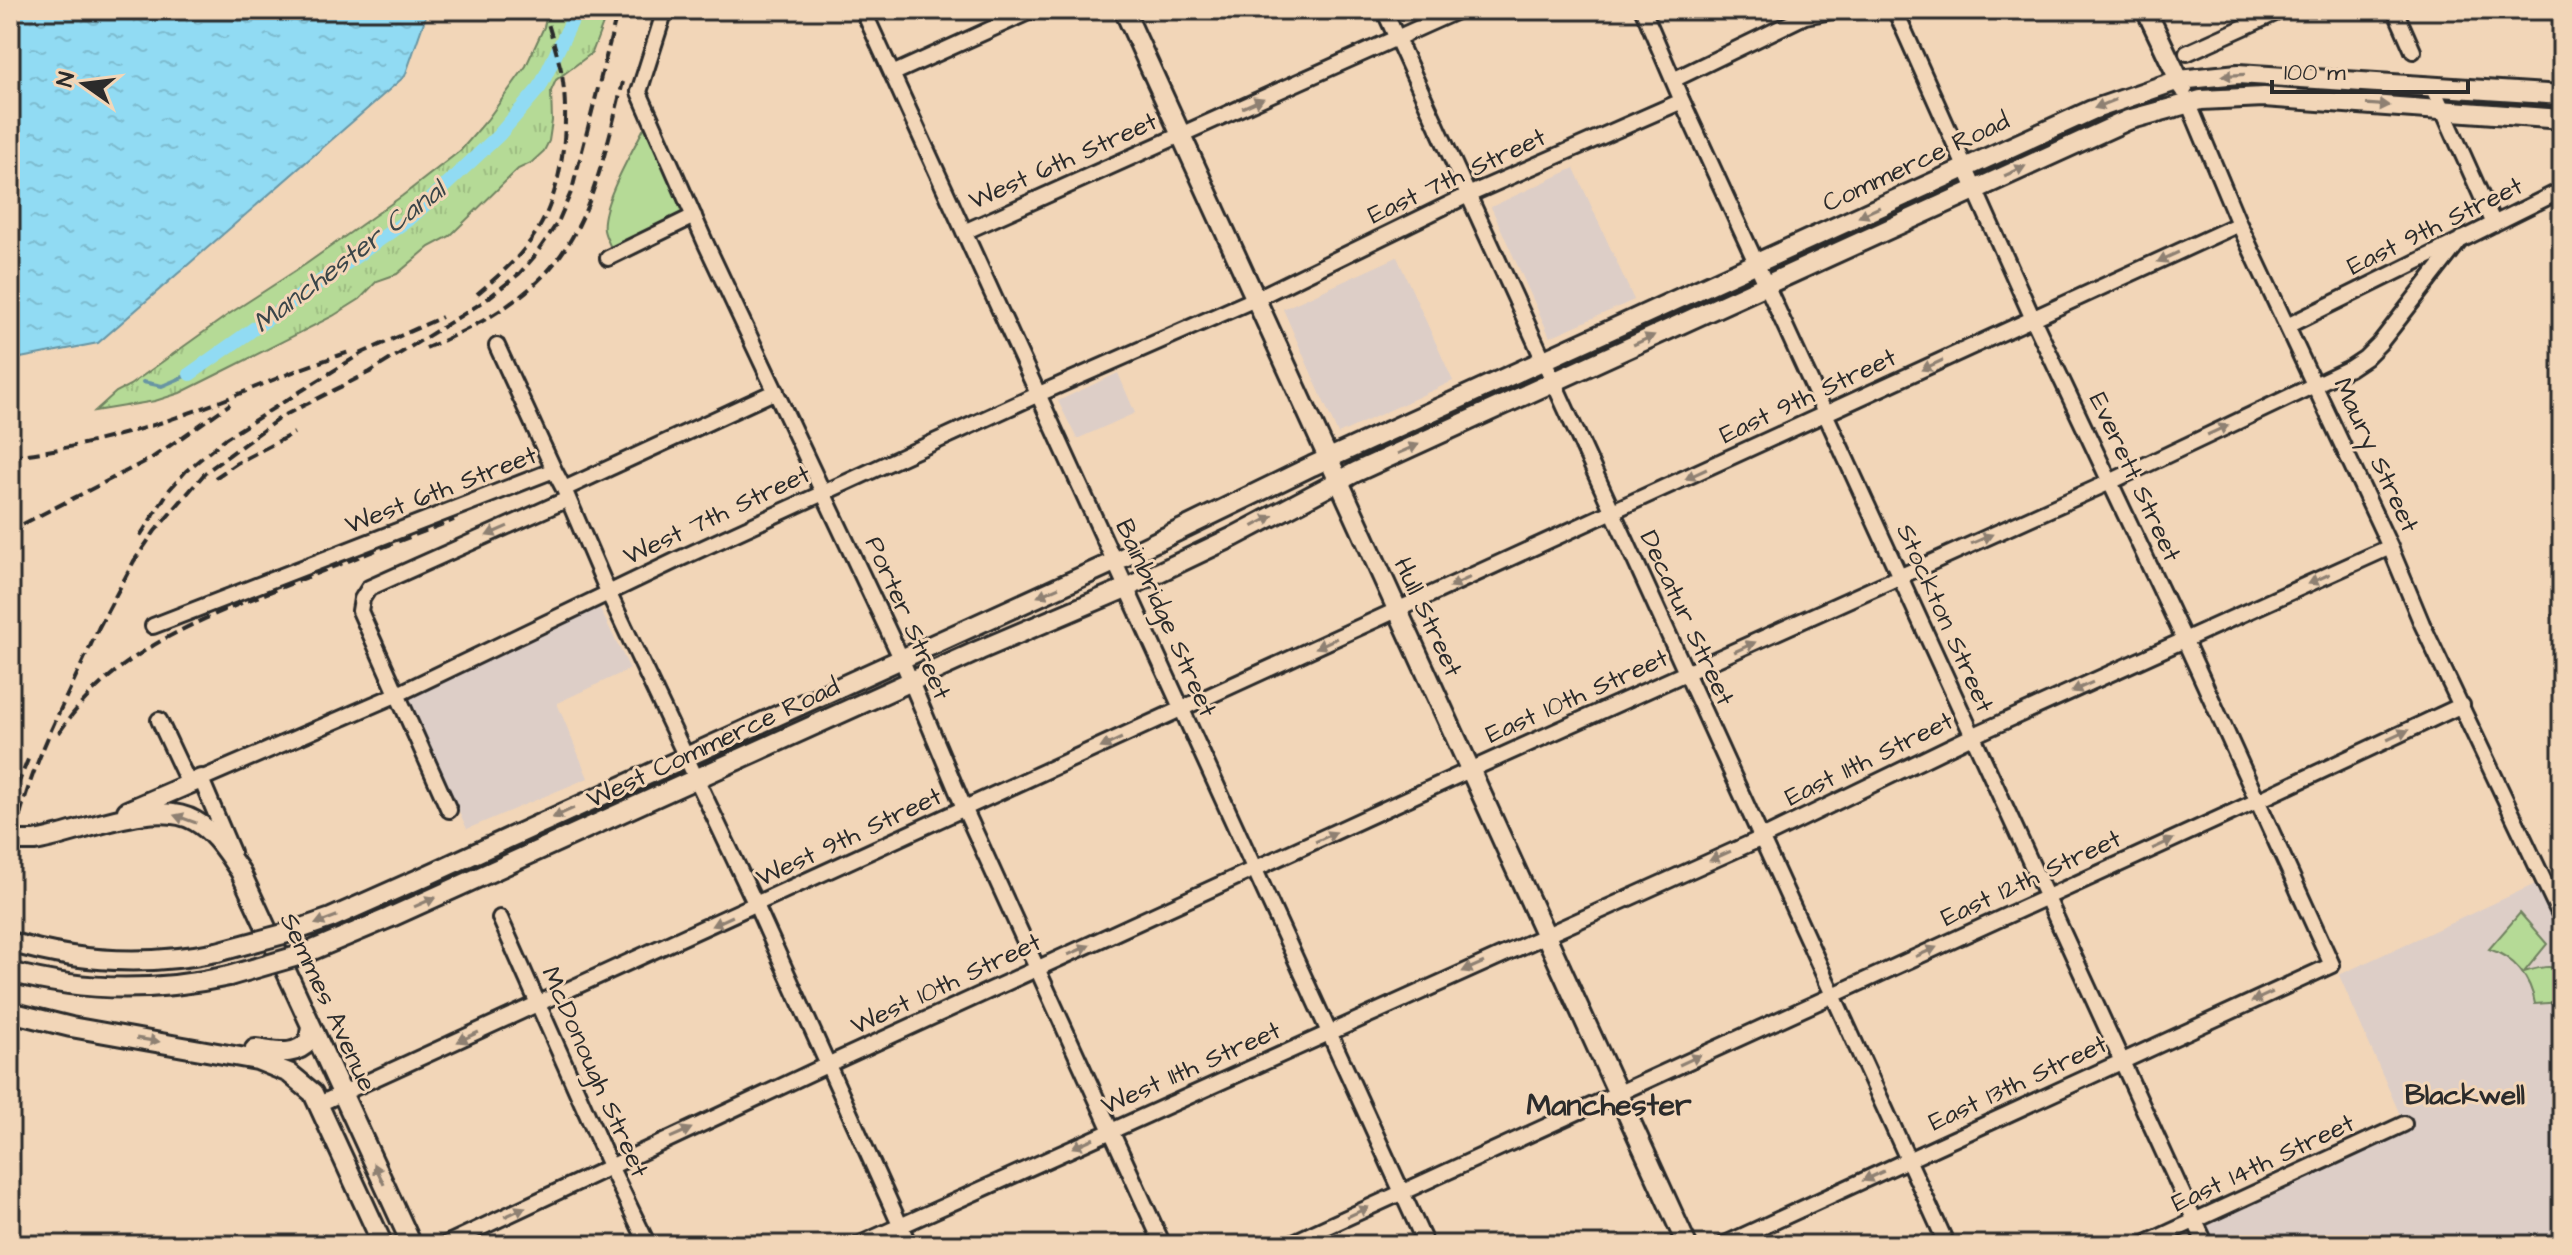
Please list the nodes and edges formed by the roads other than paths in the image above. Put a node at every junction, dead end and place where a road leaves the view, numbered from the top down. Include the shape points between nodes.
1 (665, 10) edge
2 (863, 10) edge
3 (1033, 10) edge
4 (1124, 10) edge
5 (1384, 10) edge
6 (1459, 10) edge
7 (1643, 10) edge
8 (1837, 10) edge
9 (1895, 10) edge
10 (2146, 10) edge
11 (2282, 10) edge
12 (2395, 10) edge
13 (1397, 38) junction
14 (2413, 51) dead end
15 (2187, 53) dead end
16 (892, 74) junction
17 (1673, 80) junction
18 (2179, 80) junction
19 (2432, 86) junction
20 (2562, 95) edge
21 (1682, 101) junction
22 (2188, 102) junction
23 (2442, 110) junction
24 (2562, 119) edge
25 (1182, 135) junction
26 (1967, 167) junction
27 (1977, 189) junction
28 (2562, 190) edge
29 (1468, 195) junction
30 (694, 216) junction
31 (2239, 224) junction
32 (2494, 224) junction
33 (964, 232) junction
34 (2461, 239) junction
35 (608, 258) dead end
36 (1756, 263) junction
37 (1766, 285) junction
38 (1255, 299) junction
39 (2033, 319) junction
40 (2287, 326) junction
41 (497, 346) dead end
42 (1543, 361) junction
43 (1552, 383) junction
44 (2315, 384) junction
45 (776, 391) junction
46 (1039, 394) junction
47 (1825, 414) junction
48 (1328, 459) junction
49 (554, 470) junction
50 (1337, 482) junction
51 (2110, 482) junction
52 (824, 493) junction
53 (566, 494) junction
54 (1612, 512) junction
55 (2390, 547) junction
56 (1114, 562) junction
57 (1900, 576) junction
58 (1126, 588) junction
59 (608, 592) junction
60 (1397, 611) junction
61 (153, 626) dead end
62 (2185, 641) junction
63 (901, 658) junction
64 (1686, 674) junction
65 (911, 681) junction
66 (398, 694) junction
67 (2462, 705) junction
68 (1182, 710) junction
69 (159, 720) dead end
70 (1972, 736) junction
71 (684, 757) junction
72 (1470, 770) junction
73 (695, 779) junction
74 (195, 782) junction
75 (2257, 801) junction
76 (449, 810) dead end
77 (965, 810) junction
78 (101, 823) junction
79 (1762, 838) junction
80 (10, 841) edge
81 (1256, 870) junction
82 (240, 871) junction
83 (2046, 898) junction
84 (756, 905) junction
85 (500, 918) dead end
86 (2562, 919) edge
87 (1545, 935) junction
88 (10, 942) edge
89 (2332, 965) joint
90 (1037, 968) junction
91 (10, 972) edge
92 (1832, 995) junction
93 (538, 1004) junction
94 (10, 1012) edge
95 (311, 1027) junction
96 (1329, 1032) junction
97 (196, 1048) junction
98 (2122, 1062) junction
99 (827, 1065) junction
100 (1619, 1093) junction
101 (342, 1094) junction
102 (319, 1104) junction
103 (2404, 1124) dead end
104 (1111, 1130) junction
105 (1909, 1160) junction
106 (610, 1166) junction
107 (1402, 1192) junction
108 (2195, 1221) junction
109 (900, 1225) junction
110 (383, 1245) edge
111 (412, 1245) edge
112 (444, 1245) edge
113 (648, 1245) edge
114 (858, 1245) edge
115 (909, 1245) edge
116 (1163, 1245) edge
117 (1287, 1245) edge
118 (1426, 1245) edge
119 (1687, 1245) edge
120 (1723, 1245) edge
121 (1947, 1245) edge
122 (2142, 1245) edge
123 (2206, 1245) edge

1 - 30 street, Porter Street via 639,92
2 - 16 street, Bainbridge Street
3 - 16 street
4 - 25 main road, Hull Street
5 - 13 street, Decatur Street
6 - 13 street, West 6th Street
7 - 17 street, Stockton Street
8 - 17 street via 1805,16
9 - 26 street, Everett Street
10 - 18 main road, Maury Street
11 - 15 street
12 - 14 street
25 -> 13 street, West 6th Street
13 - 29 street, Decatur Street
16 - 33 street, Bainbridge Street
17 - 21 street, Stockton Street
19 -> 18 main road, Commerce Road via 2259,74
18 - 22 main road, Maury Street
18 -> 26 main road, Commerce Road via 2112,102
19 - 20 main road, Commerce Road
19 - 23 street
21 - 29 street, East 7th Street
21 - 36 street, Stockton Street
22 -> 23 main road, Commerce Road via 2264,97
27 -> 22 main road, Commerce Road via 2117,124
22 - 31 street, Maury Street
23 - 24 main road, Commerce Road
23 - 32 street
25 - 33 street, West 6th Street
25 - 38 main road, Hull Street
26 - 27 street, Everett Street
26 -> 36 main road, Commerce Road
27 - 37 main road, Commerce Road
27 - 39 street, Everett Street
28 - 32 street, East 9th Street
29 - 38 street, East 7th Street
29 - 42 street, Decatur Street
30 - 35 street
30 - 45 street, Porter Street
31 -> 39 street, East 9th Street
31 - 40 street, Maury Street
32 - 34 street, East 9th Street
33 - 46 street, Bainbridge Street
34 - 40 street, East 9th Street
34 - 44 street, East 10th Street via 2365,358
36 - 37 street, Stockton Street
36 - 42 main road, Commerce Road
43 -> 37 main road, Commerce Road
37 - 47 street, Stockton Street
38 - 46 street, West 7th Street
38 - 48 main road, Hull Street
39 -> 47 street, East 9th Street
39 - 51 street, Everett Street
40 - 44 street, Maury Street
41 - 49 street
42 - 43 street, Decatur Street
42 - 48 main road, Commerce Road
50 -> 43 main road, Commerce Road
43 - 54 street, Decatur Street
51 -> 44 street, East 10th Street
44 - 55 street, Maury Street
45 - 52 street, Porter Street
45 - 53 street, West 6th Street
46 - 52 street, West 7th Street
46 - 56 street, Bainbridge Street
47 -> 54 street, East 9th Street
47 - 57 street, Stockton Street
48 - 50 main road, Hull Street
48 - 56 main road, West Commerce Road
49 - 53 street, West 6th Street
49 - 61 street, West 6th Street
58 -> 50 main road, West Commerce Road
50 - 60 main road, Hull Street
57 -> 51 street, East 10th Street
51 - 62 street, Everett Street
52 - 59 street, West 7th Street
52 - 63 street, Porter Street
53 - 59 street
53 -> 66 street via 364,592 360,611
54 -> 60 street, East 9th Street
54 - 64 street, Decatur Street
55 -> 62 street, East 11th Street
55 - 67 street, Maury Street
56 - 58 street, Bainbridge Street
56 -> 63 main road, West Commerce Road
64 -> 57 street, East 10th Street
57 - 70 street, Stockton Street
58 - 65 main road, West Commerce Road
58 - 68 street, Bainbridge Street
59 - 66 street, West 7th Street
59 - 71 street
60 -> 68 street, West 9th Street
60 - 72 main road, Hull Street
62 -> 70 street, East 11th Street
62 - 75 street, Everett Street
63 - 65 street, Porter Street
63 - 71 main road, West Commerce Road
64 - 72 street, East 10th Street
64 - 79 street, Decatur Street
65 - 73 main road, West Commerce Road
65 - 77 street, Porter Street
66 - 74 street, West 7th Street
66 - 76 street
75 -> 67 street, East 12th Street
67 - 86 street, Maury Street
68 -> 77 street, West 9th Street
68 - 81 street, Bainbridge Street
69 - 74 street, Semmes Avenue
70 - 79 street, East 11th Street
70 - 83 street, Stockton Street
71 - 73 street
71 -> 88 main road, West Commerce Road, bridge via 291,932 157,961 98,960
81 -> 72 street, West 10th Street
72 - 87 main road, Hull Street
73 - 84 street
91 -> 73 main road, West Commerce Road, bridge via 91,987 148,988 229,976 375,925
74 - 78 main road
74 - 82 street, Semmes Avenue
83 -> 75 street, East 12th Street
75 - 89 street, Everett Street
77 - 84 street, West 9th Street
77 - 90 street, Porter Street
78 - 80 main road, bridge via 34,841
82 -> 78 main road via 209,831 184,816 139,815
79 -> 87 street, East 11th Street
79 - 92 street, Decatur Street
90 -> 81 street, West 10th Street
81 - 96 street, Bainbridge Street
82 - 95 main road, Semmes Avenue
92 -> 83 street, East 12th Street
83 - 98 street, Stockton Street
84 -> 93 street, West 9th Street
84 - 99 street
85 - 93 street, McDonough Street
87 -> 96 street, West 11th Street
87 - 100 main road, Hull Street
89 -> 98 street, East 13th Street
90 - 99 street, West 10th Street
90 - 104 street, Porter Street
100 -> 92 street, East 12th Street
92 - 105 street, Decatur Street
93 -> 101 street, West 9th Street
93 - 106 street, McDonough Street
94 -> 97 main road
95 - 97 main road via 309,1041 288,1053
95 - 101 main road, Semmes Avenue
96 - 104 street, West 11th Street
96 - 107 street, Bainbridge Street
97 - 102 main road via 280,1068 307,1087
98 - 105 street, East 13th Street
98 - 108 street, Stockton Street
106 -> 99 street, West 10th Street
99 - 109 street
100 - 107 street, East 12th Street
100 - 119 main road, Hull Street
101 - 102 street, West 9th Street
111 -> 101 main road, Semmes Avenue
102 - 110 main road, Semmes Avenue
103 - 108 street, East 14th Street
104 -> 109 street, West 11th Street
104 - 116 street, Porter Street
105 -> 120 street, East 13th Street
105 - 121 street, Decatur Street
112 -> 106 street, West 10th Street
106 - 113 street, McDonough Street
117 -> 107 street, East 12th Street
107 - 118 street, Bainbridge Street
108 - 122 street, East 14th Street
108 - 123 street, Stockton Street
109 - 114 street, West 11th Street
109 - 115 street

